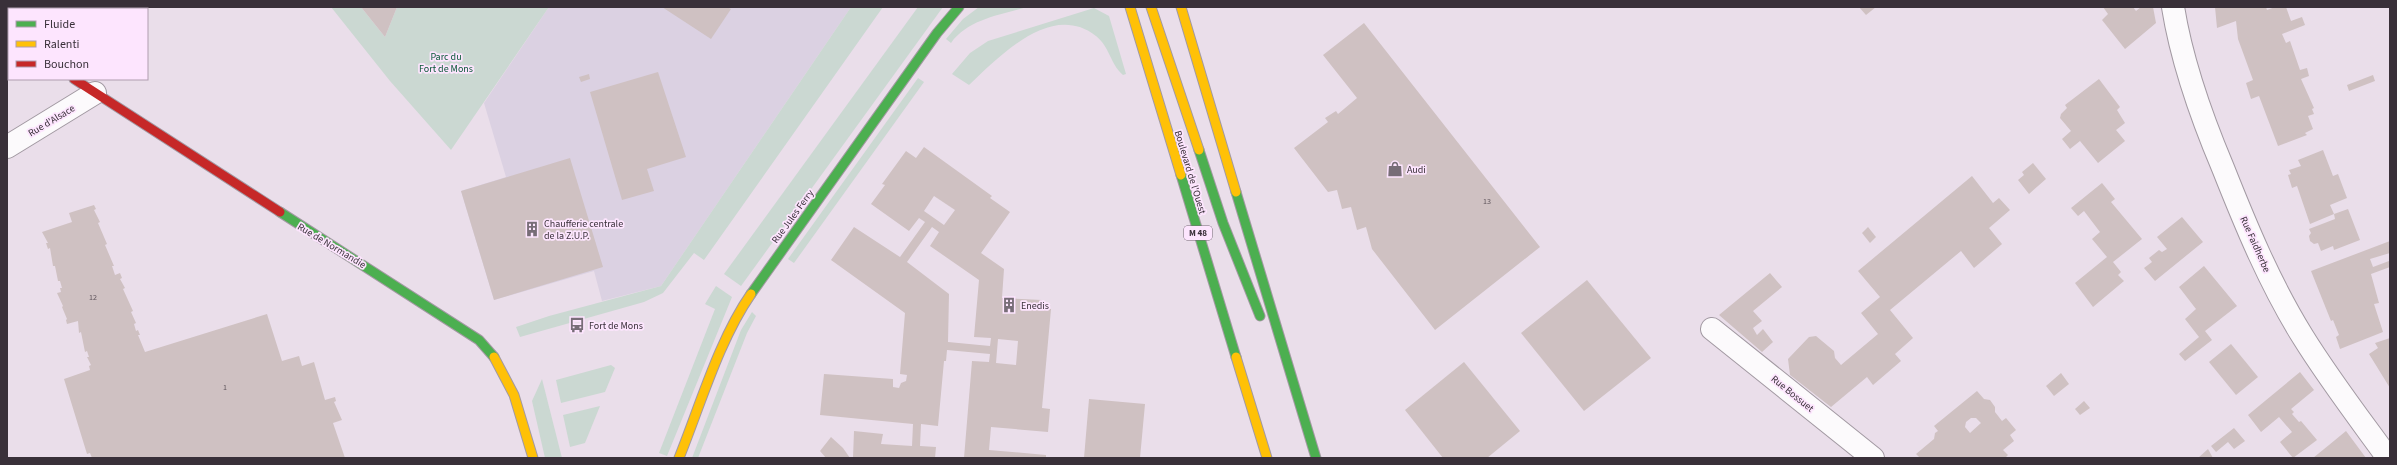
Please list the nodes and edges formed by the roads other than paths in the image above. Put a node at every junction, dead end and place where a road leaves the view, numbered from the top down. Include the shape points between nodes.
1 (959, 7) edge
2 (1130, 7) edge
3 (1151, 7) edge
4 (1181, 7) edge
5 (2173, 7) edge
6 (76, 80) edge
7 (95, 93) junction
8 (7, 147) edge
9 (1263, 322) dead end
10 (1712, 328) dead end
11 (1269, 336) dead end
12 (1305, 424) junction
13 (532, 458) edge
14 (679, 458) edge
15 (1267, 458) edge
16 (1316, 458) edge
17 (1873, 458) edge
18 (2388, 458) edge

1 - 14 main road, Rue Jules Ferry via 937,33 741,308 727,336
2 - 15 main road, Boulevard de l'Ouest / M 48
3 - 9 main road via 1224,228
4 - 12 main road
5 - 18 street, Rue Faidherbe via 2184,55 2208,132 2268,272 2303,337 2344,399
6 - 7 main road, Rue de Normandie
7 - 8 street, Rue d'Alsace
7 - 13 main road, Rue de Normandie via 484,344 504,373
10 - 17 street, Rue Bossuet
11 - 12 main road
12 - 16 main road

